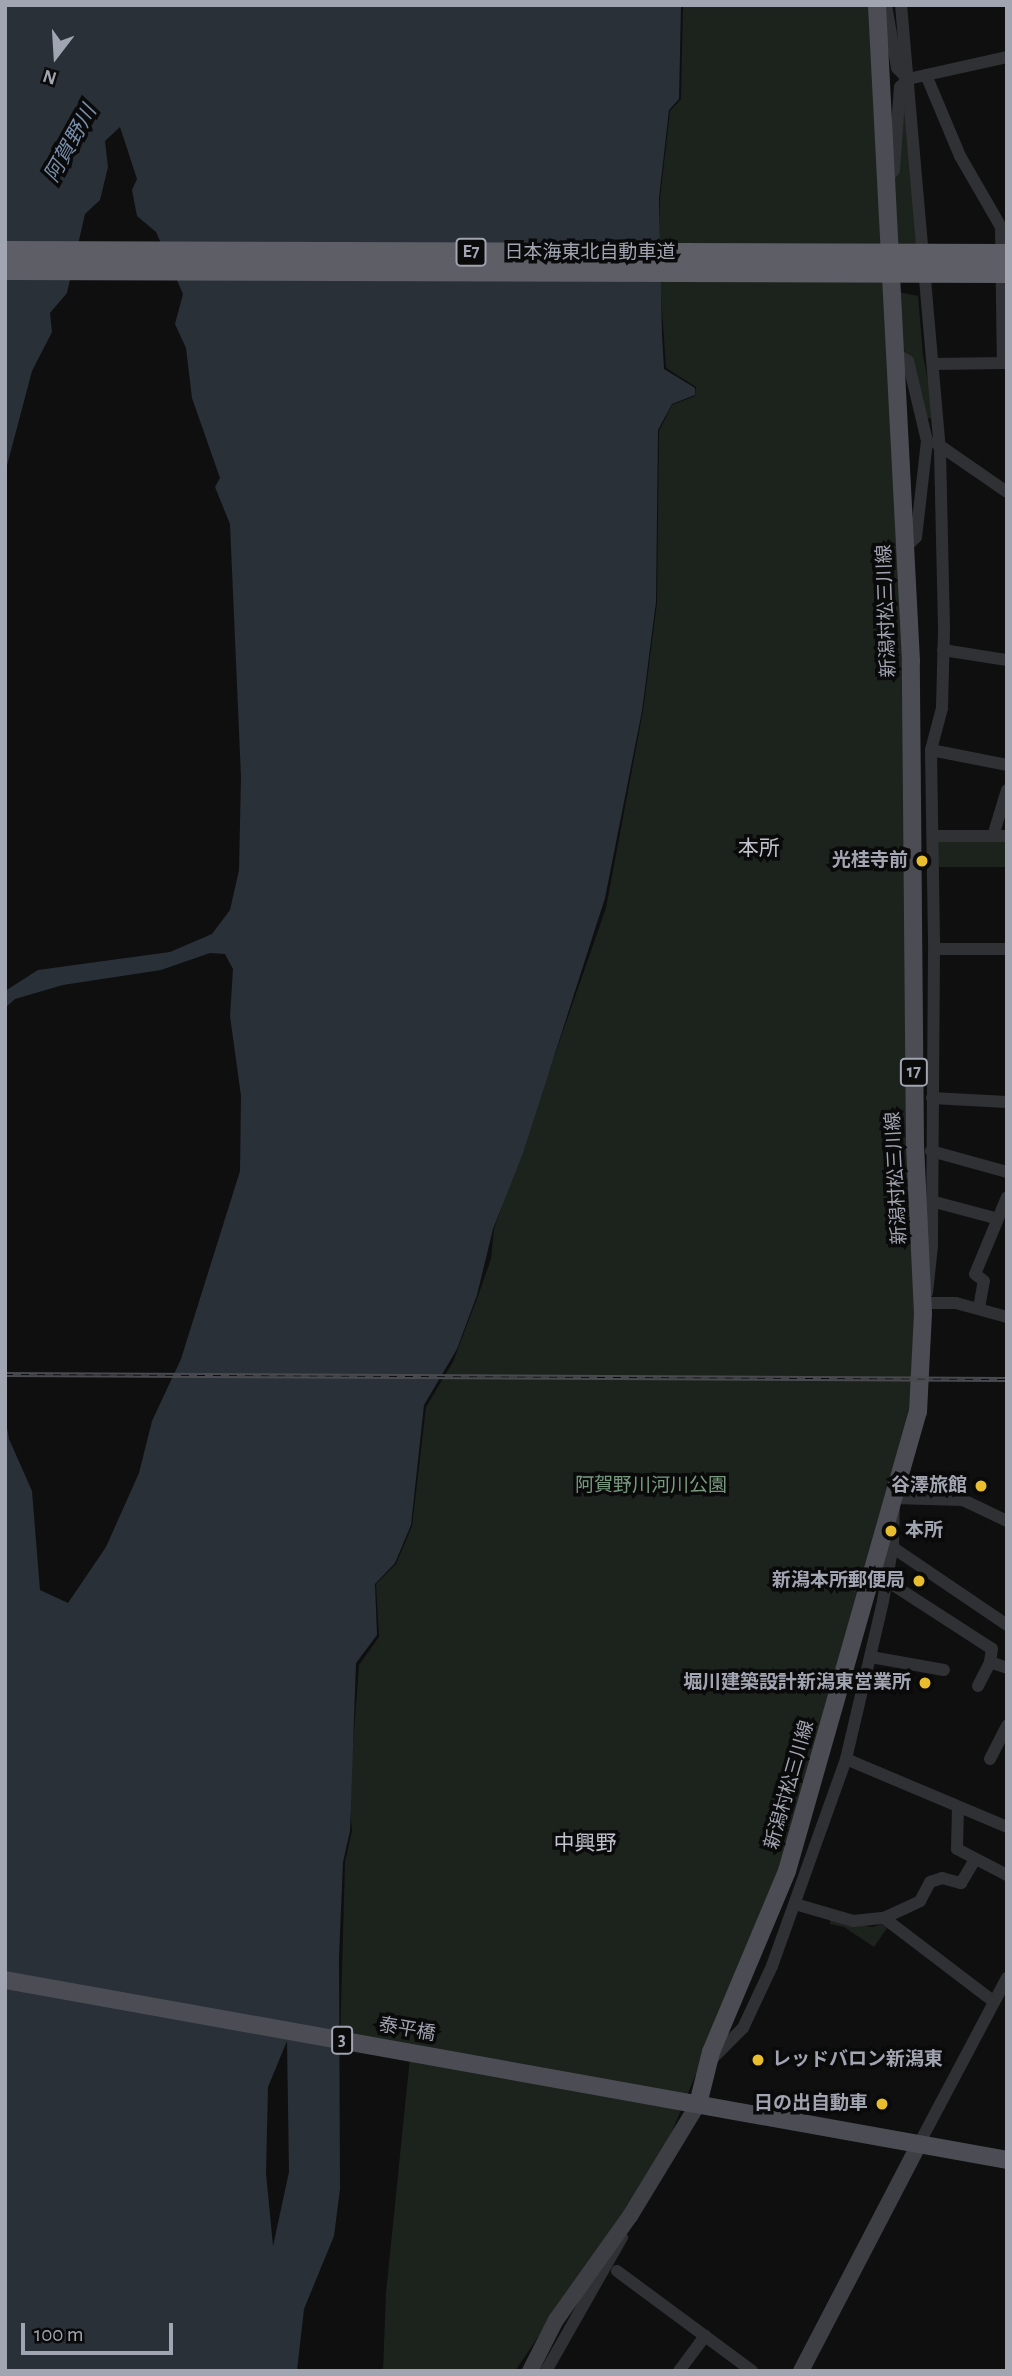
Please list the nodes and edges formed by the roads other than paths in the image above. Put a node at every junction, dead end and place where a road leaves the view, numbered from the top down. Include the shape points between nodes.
1 (877, 5) edge
2 (886, 5) edge
3 (901, 5) edge
4 (1007, 57) edge
5 (926, 75) junction
6 (908, 79) junction
7 (887, 179) junction
8 (1004, 227) edge
9 (5, 251) edge
10 (1007, 254) edge
11 (5, 269) edge
12 (1007, 272) edge
13 (896, 354) junction
14 (1005, 363) edge
15 (933, 364) junction
16 (933, 442) junction
17 (1007, 492) edge
18 (906, 547) junction
19 (943, 650) junction
20 (1007, 660) edge
21 (931, 750) junction
22 (1007, 765) edge
23 (1007, 790) edge
24 (934, 836) junction
25 (993, 836) junction
26 (1007, 836) edge
27 (1007, 948) edge
28 (934, 949) junction
29 (932, 1098) junction
30 (1007, 1102) edge
31 (931, 1151) junction
32 (1007, 1172) edge
33 (1007, 1197) edge
34 (931, 1201) junction
35 (995, 1218) junction
36 (979, 1308) junction
37 (924, 1309) junction
38 (1007, 1317) edge
39 (894, 1498) junction
40 (1007, 1521) edge
41 (892, 1546) junction
42 (887, 1581) junction
43 (1007, 1625) edge
44 (871, 1657) junction
45 (990, 1662) junction
46 (1007, 1668) edge
47 (944, 1670) dead end
48 (978, 1686) dead end
49 (1007, 1725) edge
50 (846, 1759) junction
51 (990, 1759) dead end
52 (958, 1807) junction
53 (1007, 1827) edge
54 (974, 1861) junction
55 (1007, 1875) edge
56 (795, 1905) junction
57 (884, 1918) junction
58 (1007, 1978) edge
59 (5, 1980) edge
60 (993, 2001) junction
61 (708, 2063) junction
62 (698, 2104) junction
63 (919, 2144) junction
64 (1007, 2160) edge
65 (624, 2226) junction
66 (617, 2271) dead end
67 (705, 2336) junction
68 (551, 2369) edge
69 (751, 2370) edge
70 (530, 2371) edge
71 (680, 2371) edge
72 (801, 2371) edge

1 - 7 main road, 新潟村松三川線 / 17
2 - 6 street via 897,68
3 - 6 street
4 - 5 street
5 - 6 street
5 - 8 street via 960,156
6 - 7 street via 900,88 894,170
6 - 15 street
7 - 13 main road, 新潟村松三川線 / 17
8 - 14 street
9 - 10 highway, 日本海東北自動車道 / E7, bridge
11 - 12 highway, 日本海東北自動車道 / E7, bridge
13 - 16 street via 908,360
13 - 18 main road, 新潟村松三川線 / 17
14 - 15 street
15 - 16 street
16 - 17 street
16 - 18 street via 916,537
16 - 19 street
18 - 37 main road, 新潟村松三川線 / 17 via 912,661 915,1146
19 - 20 street
19 - 21 street via 942,708
21 - 22 street
21 - 24 street
23 - 25 street
24 - 25 street
24 - 28 street
25 - 26 street
27 - 28 street
28 - 29 street
29 - 30 street
29 - 31 street
31 - 32 street
31 - 34 street
33 - 35 street
34 - 35 street
34 - 37 street via 931,1269
35 - 36 street via 975,1274 984,1281
36 - 37 street
36 - 38 street
37 - 39 main road, 新潟村松三川線 / 17 via 918,1412
39 - 40 street via 963,1500
39 - 41 street
39 - 61 main road, 新潟村松三川線 / 17 via 787,1871
41 - 42 street
41 - 43 street
42 - 44 street
42 - 45 street via 992,1649
44 - 47 street
44 - 50 street
45 - 46 street
45 - 48 street
49 - 51 street
50 - 52 street via 926,1789
50 - 56 street
52 - 53 street
52 - 54 street via 957,1849
54 - 55 street
54 - 57 street via 961,1883 942,1878 930,1882 920,1901
56 - 57 street via 853,1921
56 - 61 street via 743,2028
57 - 60 street
58 - 60 street
59 - 62 main road, 泰平橋 / 3
60 - 63 street
61 - 62 main road, 新潟村松三川線 / 17
62 - 63 main road, 3
62 - 65 street
63 - 64 main road, 3
63 - 72 street
65 - 68 street via 622,2239
65 - 70 street via 556,2320
66 - 67 street
67 - 69 street
67 - 71 street

